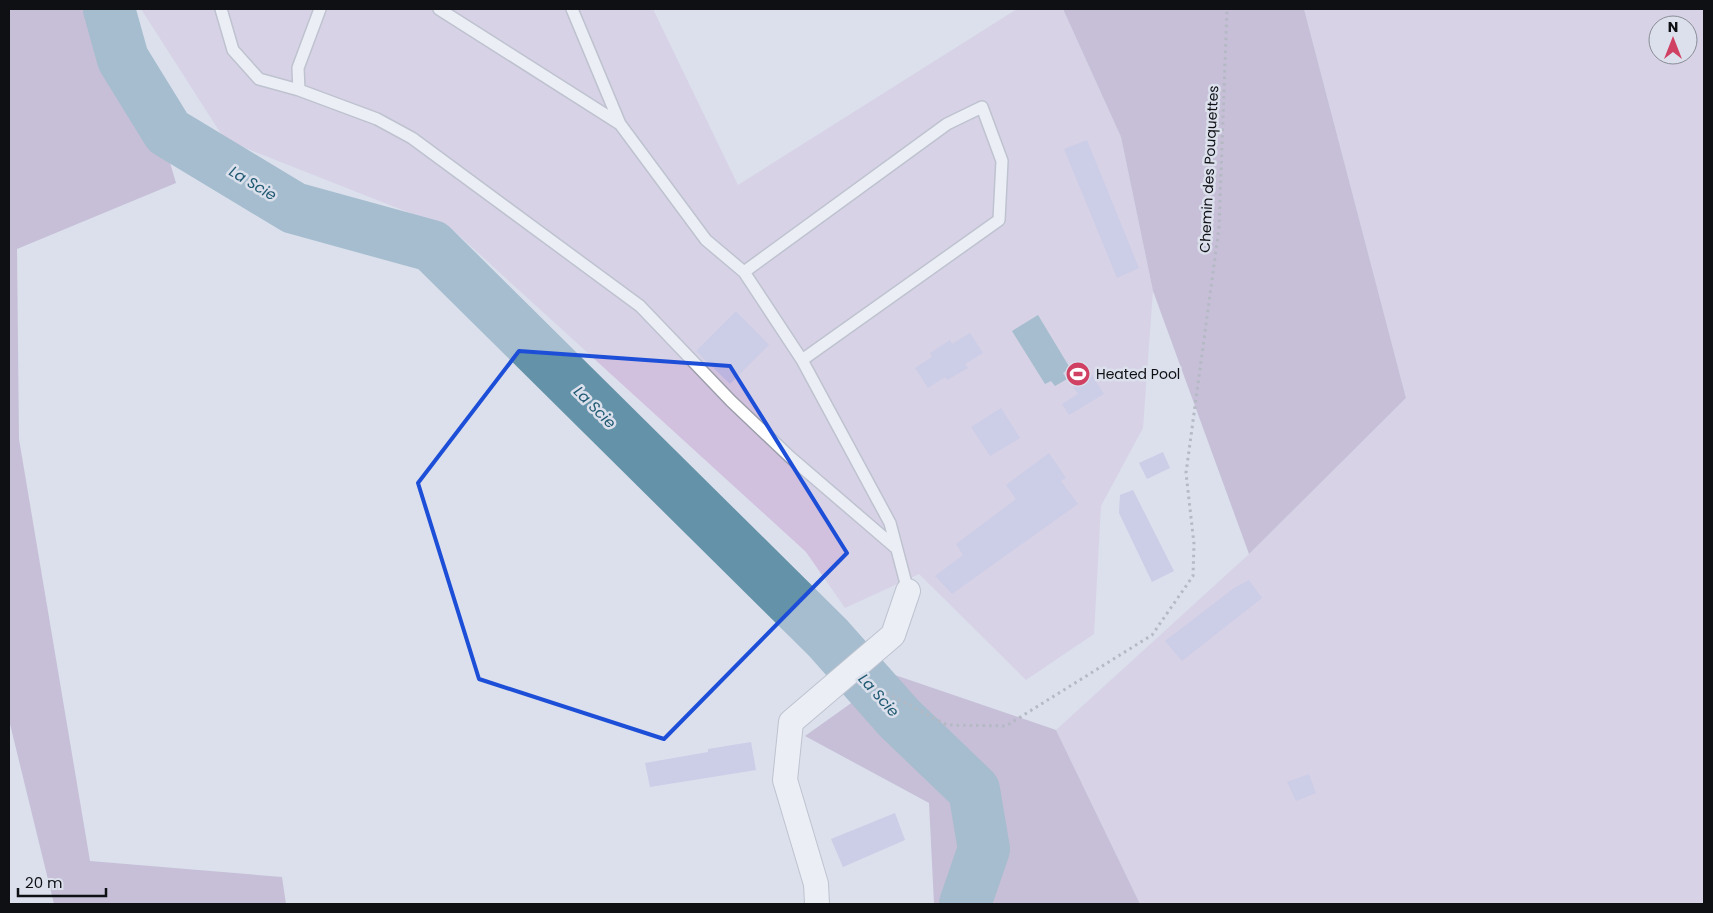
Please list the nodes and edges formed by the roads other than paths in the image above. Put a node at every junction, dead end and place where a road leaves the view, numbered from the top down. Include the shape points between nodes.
1 (221, 9) edge
2 (320, 9) edge
3 (439, 9) edge
4 (572, 9) edge
5 (299, 90) junction
6 (620, 124) junction
7 (744, 272) junction
8 (802, 360) junction
9 (896, 548) junction
10 (908, 591) joint
11 (817, 904) edge

1 - 5 lane via 233,50 258,79
2 - 5 lane via 298,68
3 - 6 lane
4 - 6 lane
5 - 9 lane via 377,119 412,138 640,306 790,457
6 - 7 lane via 706,240
7 - 8 lane
7 - 8 lane via 947,124 982,107 1002,161 999,220
8 - 9 lane via 890,523
9 - 10 lane
10 - 11 street via 893,634 791,722 785,780 816,884

